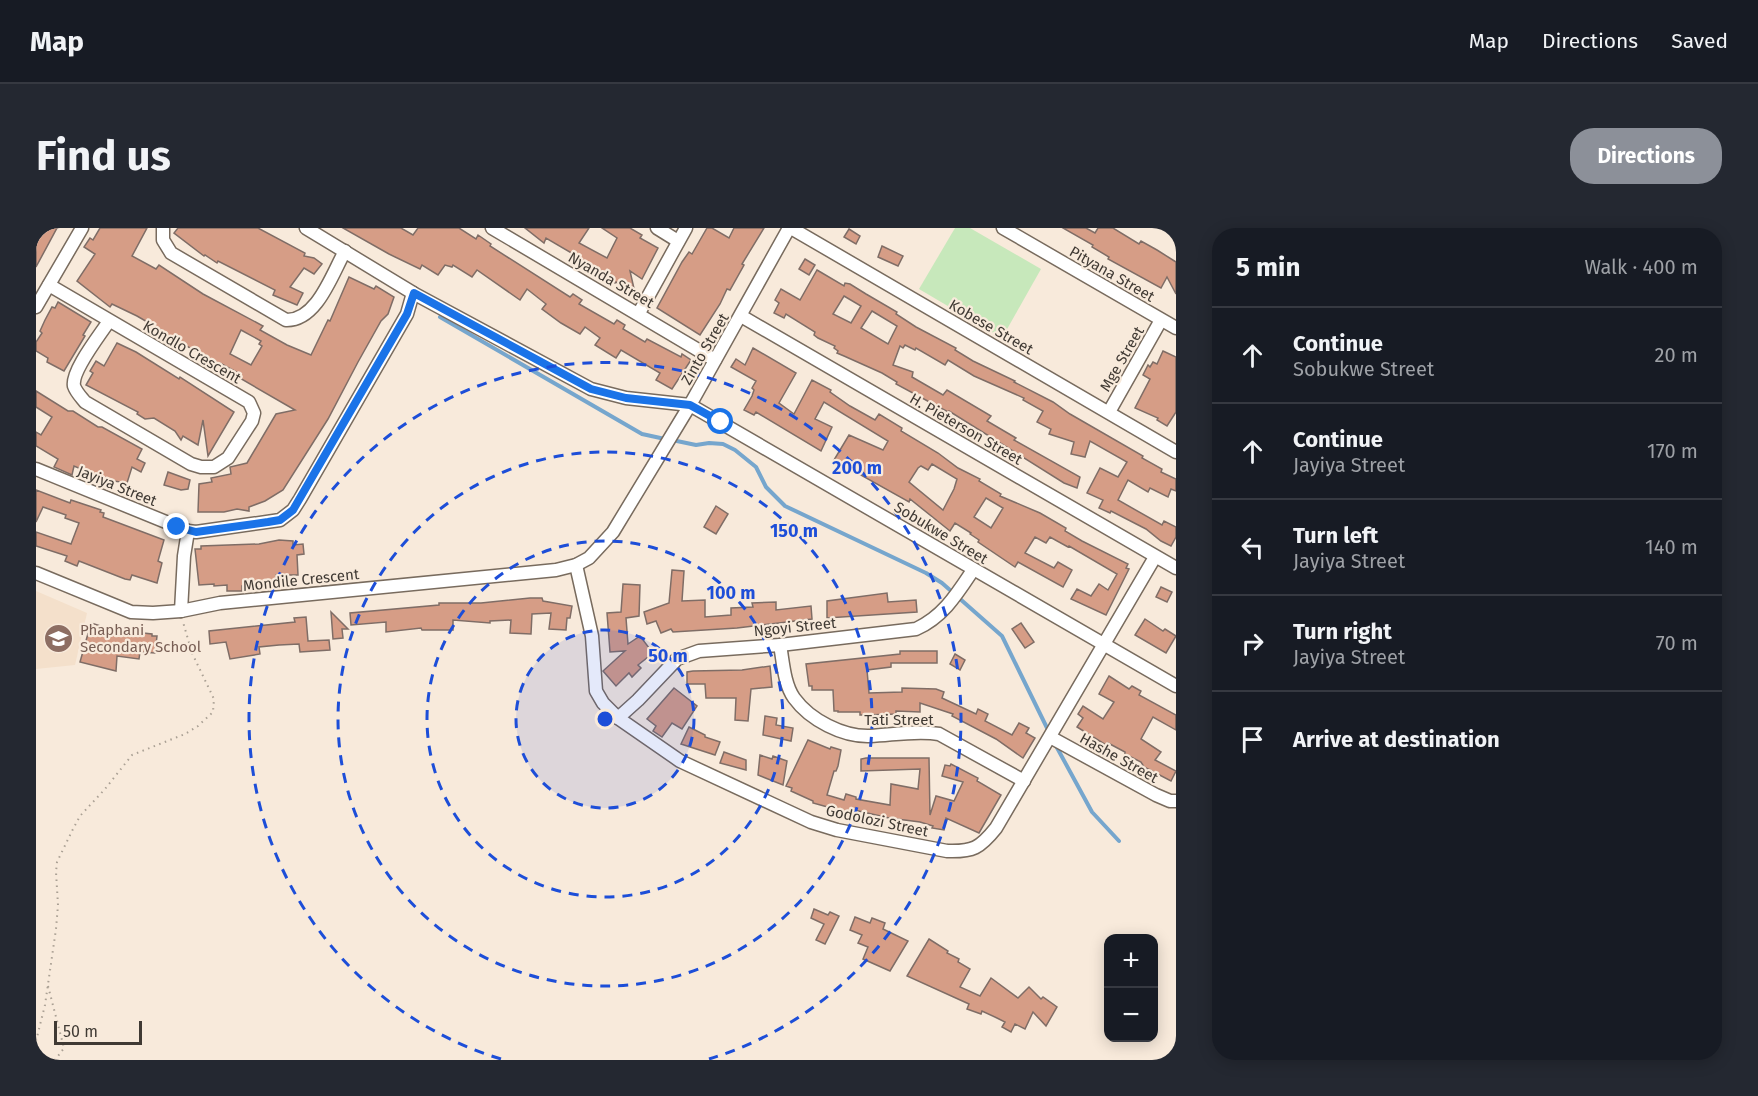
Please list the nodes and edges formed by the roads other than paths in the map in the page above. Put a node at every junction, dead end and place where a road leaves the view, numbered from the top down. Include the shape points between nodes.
1 (82, 228) edge
2 (163, 228) edge
3 (306, 228) edge
4 (492, 228) edge
5 (657, 228) edge
6 (686, 228) edge
7 (790, 228) edge
8 (1003, 228) edge
9 (678, 241) junction
10 (345, 251) junction
11 (49, 285) junction
12 (414, 293) junction
13 (36, 307) edge
14 (639, 313) junction
15 (741, 316) junction
16 (1161, 320) junction
17 (108, 321) junction
18 (1176, 328) edge
19 (715, 360) junction
20 (690, 405) junction
21 (1109, 412) junction
22 (1176, 452) edge
23 (36, 469) edge
24 (188, 531) junction
25 (1155, 557) junction
26 (576, 565) junction
27 (1176, 568) edge
28 (973, 570) junction
29 (36, 573) edge
30 (181, 611) junction
31 (780, 645) junction
32 (1104, 645) junction
33 (1176, 686) edge
34 (618, 718) junction
35 (1050, 737) junction
36 (1024, 782) junction
37 (1176, 801) edge

1 - 11 street
2 - 10 street via 171,253 286,320 302,317 315,306
3 - 10 street
4 - 14 street, Nyanda Street
5 - 9 street
6 - 9 street
7 - 15 street, Zinto Street
7 - 21 street, Kobese Street
8 - 16 street, Pityana Street
9 - 14 street
10 - 12 street
11 - 13 street
11 - 17 street, Kondlo Crescent
12 - 20 street via 591,389 626,398
12 - 24 street, Jayiya Street via 407,314 293,510 280,520
14 - 19 street, Nyanda Street
15 - 19 street, Zinto Street
15 - 25 street, H. Pieterson Street
16 - 18 street, Pityana Street
16 - 21 street, Mge Street
17 - 17 street, Kondlo Crescent via 252,406 252,422 225,462 214,467 191,464 85,402 75,388 76,374
19 - 20 street, Zinto Street
20 - 26 street, Zinto Street via 613,532 589,558
20 - 28 street, Sobukwe Street
21 - 22 street, Kobese Street
23 - 24 street, Jayiya Street
24 - 30 street
25 - 27 street, H. Pieterson Street
25 - 32 street, Godolozi Street
26 - 30 street, Mondile Crescent via 220,603
26 - 34 street, Godolozi Street via 592,636 596,690
28 - 31 street, Ngoyi Street via 944,610 932,622 916,629
28 - 32 street, Sobukwe Street
29 - 30 street, Mondile Crescent via 131,612
31 - 34 street, Ngoyi Street via 699,651 677,658
31 - 36 street, Tati Street via 794,698 832,728 867,736 939,734
32 - 33 street, Sobukwe Street
32 - 35 street, Godolozi Street
34 - 36 street, Godolozi Street via 681,761 811,822 947,851 974,849 985,841
35 - 36 street, Godolozi Street
35 - 37 street, Hashe Street via 1156,795

